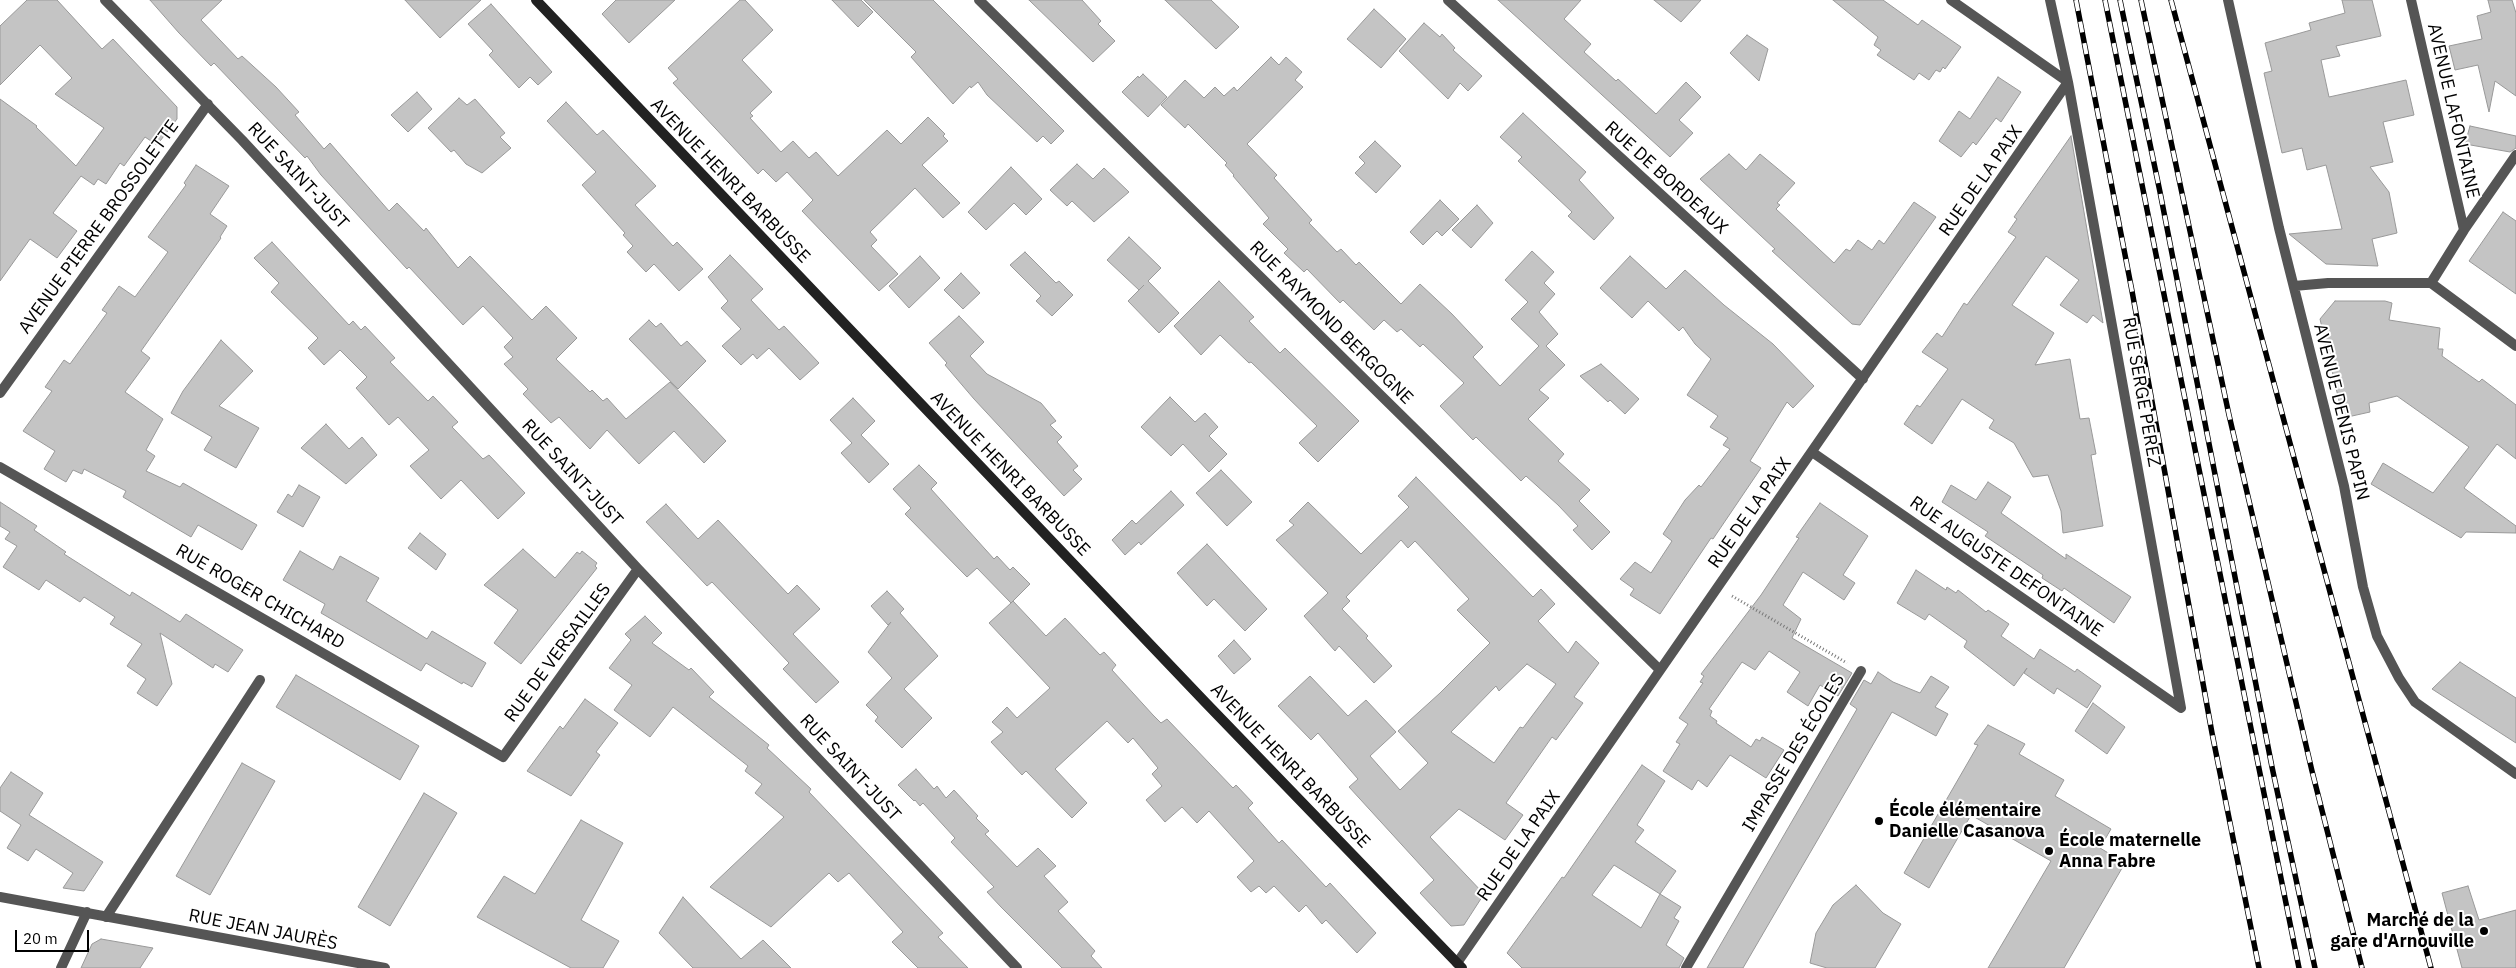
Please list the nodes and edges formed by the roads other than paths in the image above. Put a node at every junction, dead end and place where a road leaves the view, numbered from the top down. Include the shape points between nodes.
1 (105, 0) edge
2 (536, 0) edge
3 (979, 0) edge
4 (1448, 0) edge
5 (1951, 0) edge
6 (2050, 0) edge
7 (2228, 0) edge
8 (2411, 0) edge
9 (2068, 82) junction
10 (208, 104) junction
11 (2516, 155) edge
12 (2464, 230) junction
13 (2431, 284) junction
14 (2294, 286) junction
15 (2516, 346) edge
16 (1863, 379) junction
17 (0, 393) edge
18 (1812, 452) junction
19 (0, 467) edge
20 (638, 568) junction
21 (1660, 670) junction
22 (1861, 671) road end
23 (260, 680) dead end
24 (2181, 708) joint
25 (503, 756) joint
26 (2516, 774) edge
27 (0, 897) edge
28 (88, 912) junction
29 (106, 917) junction
30 (1460, 965) edge
31 (350, 966) edge
32 (62, 968) edge
33 (385, 968) edge
34 (1017, 968) edge
35 (1686, 968) edge

1 - 10 street, RUE SAINT-JUST
2 - 30 street, AVENUE HENRI BARBUSSE
3 - 21 street, RUE RAYMOND BERGOGNE
4 - 16 street, RUE DE BORDEAUX
5 - 9 street
6 - 9 street, RUE SERGE PEREZ
7 - 14 street, AVENUE DENIS PAPIN
8 - 12 street, AVENUE LAFONTAINE
9 - 16 street, RUE DE LA PAIX
9 - 24 street, RUE SERGE PEREZ
10 - 17 street, AVENUE PIERRE BROSSOLETTE
10 - 20 street, RUE SAINT-JUST
11 - 12 street
12 - 13 street
13 - 14 street via 2328,283
13 - 15 street
14 - 26 street, AVENUE DENIS PAPIN via 2344,486 2363,587 2377,636 2398,678 2415,702
16 - 18 street, RUE DE LA PAIX
18 - 21 street, RUE DE LA PAIX
18 - 24 street, RUE AUGUSTE DEFONTAINE
19 - 25 street, RUE ROGER CHICHARD
20 - 25 street, RUE DE VERSAILLES
20 - 34 street, RUE SAINT-JUST
21 - 30 street, RUE DE LA PAIX
22 - 35 street, IMPASSE DES ÉCOLES
23 - 29 street
27 - 28 street, RUE JEAN JAURÈS
28 - 29 street, RUE JEAN JAURÈS
28 - 32 street
29 - 31 street, RUE JEAN JAURÈS
31 - 33 street, RUE JEAN JAURÈS

